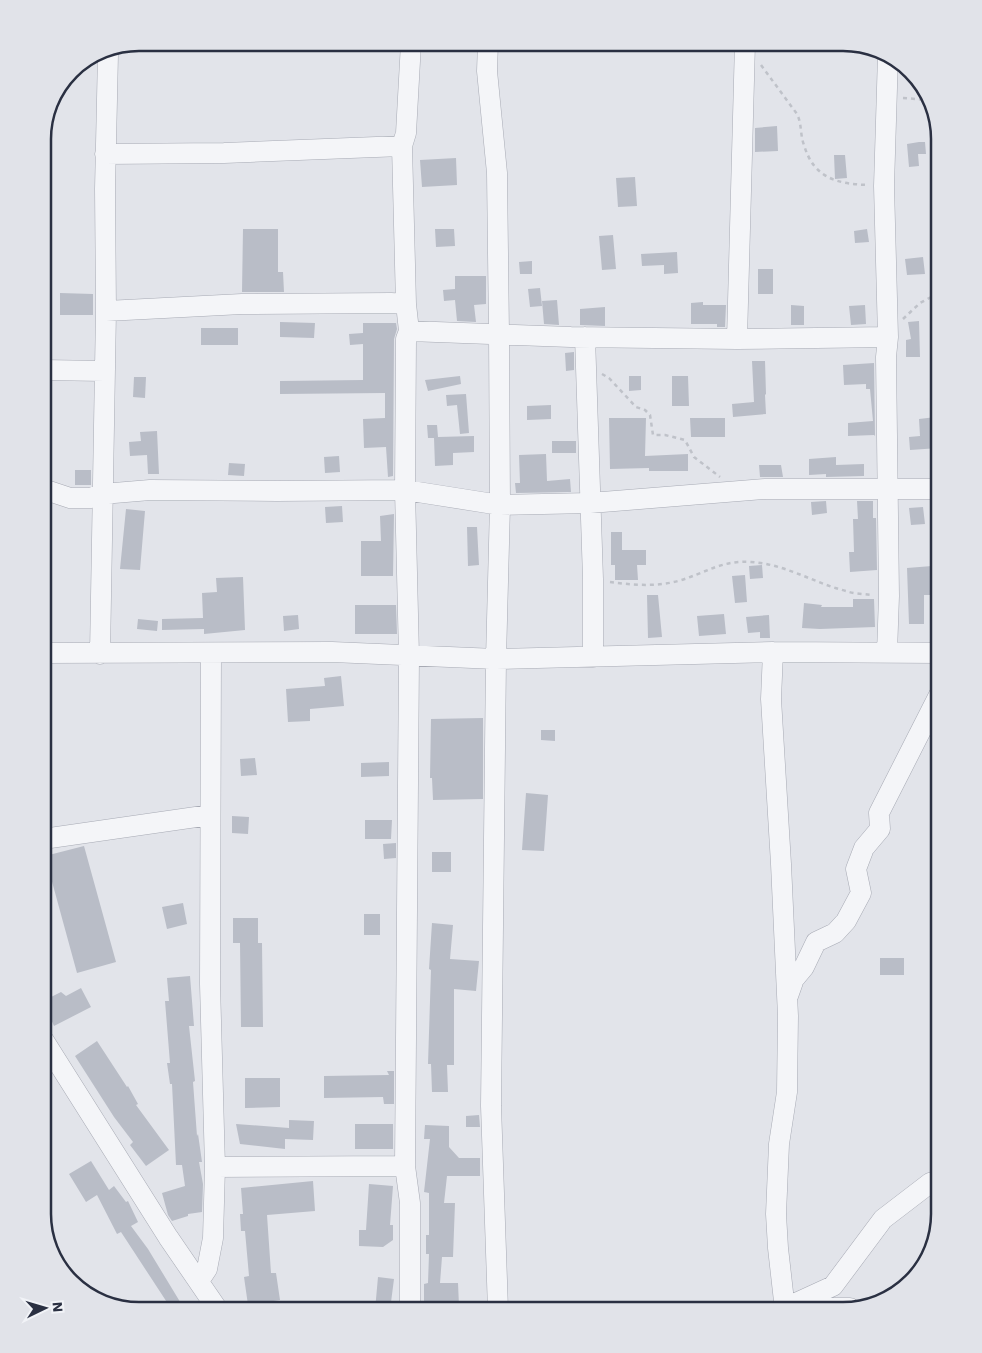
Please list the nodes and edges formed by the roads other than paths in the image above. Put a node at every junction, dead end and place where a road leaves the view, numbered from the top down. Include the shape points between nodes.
1 (411, 51) edge
2 (488, 51) edge
3 (745, 51) edge
4 (108, 57) edge
5 (888, 64) edge
6 (402, 146) junction
7 (105, 154) junction
8 (406, 304) junction
9 (106, 311) junction
10 (409, 331) junction
11 (499, 334) junction
12 (585, 337) junction
13 (888, 337) junction
14 (737, 340) junction
15 (51, 370) edge
16 (104, 371) junction
17 (931, 489) edge
18 (405, 490) junction
19 (888, 490) junction
20 (51, 492) edge
21 (102, 494) junction
22 (590, 503) junction
23 (500, 504) junction
24 (773, 652) junction
25 (51, 653) edge
26 (211, 653) junction
27 (887, 653) junction
28 (931, 653) edge
29 (100, 654) junction
30 (409, 656) junction
31 (593, 657) junction
32 (496, 659) junction
33 (931, 712) edge
34 (210, 815) junction
35 (51, 838) edge
36 (788, 998) junction
37 (51, 1053) edge
38 (405, 1166) junction
39 (215, 1167) junction
40 (931, 1182) edge
41 (199, 1281) junction
42 (213, 1302) edge
43 (410, 1302) edge
44 (498, 1302) edge
45 (784, 1302) edge
46 (800, 1302) edge

1 - 6 street via 406,132
2 - 11 street via 497,173
3 - 14 street
4 - 7 street
5 - 13 street via 884,186
6 - 7 street
6 - 8 street
7 - 9 street
8 - 9 street via 242,304
8 - 10 street
9 - 16 street
10 - 11 street
10 - 18 street via 406,339
11 - 12 street
11 - 23 street
12 - 14 street
12 - 22 street
13 - 14 street
13 - 19 street
15 - 16 street
16 - 21 street
17 - 19 street
18 - 21 street via 150,490
18 - 23 street
18 - 30 street
19 - 22 street via 765,489
19 - 27 street
20 - 21 street via 70,498
21 - 29 street
22 - 23 street
22 - 31 street
23 - 32 street
24 - 27 street
24 - 31 street
24 - 36 street via 771,699
25 - 29 street
26 - 29 street
26 - 30 street via 332,652
26 - 34 street
27 - 28 street
30 - 32 street
30 - 38 street
31 - 32 street
32 - 44 street via 491,1106
33 - 36 street via 879,813 880,829 864,848 856,869 861,893 835,934 816,942 794,979
34 - 35 street
34 - 39 street
36 - 45 street via 787,1092 779,1144 776,1214
37 - 41 street
38 - 39 street
38 - 43 street via 410,1203
39 - 41 street via 213,1238 207,1269
40 - 46 street via 883,1219 833,1286
41 - 42 street

